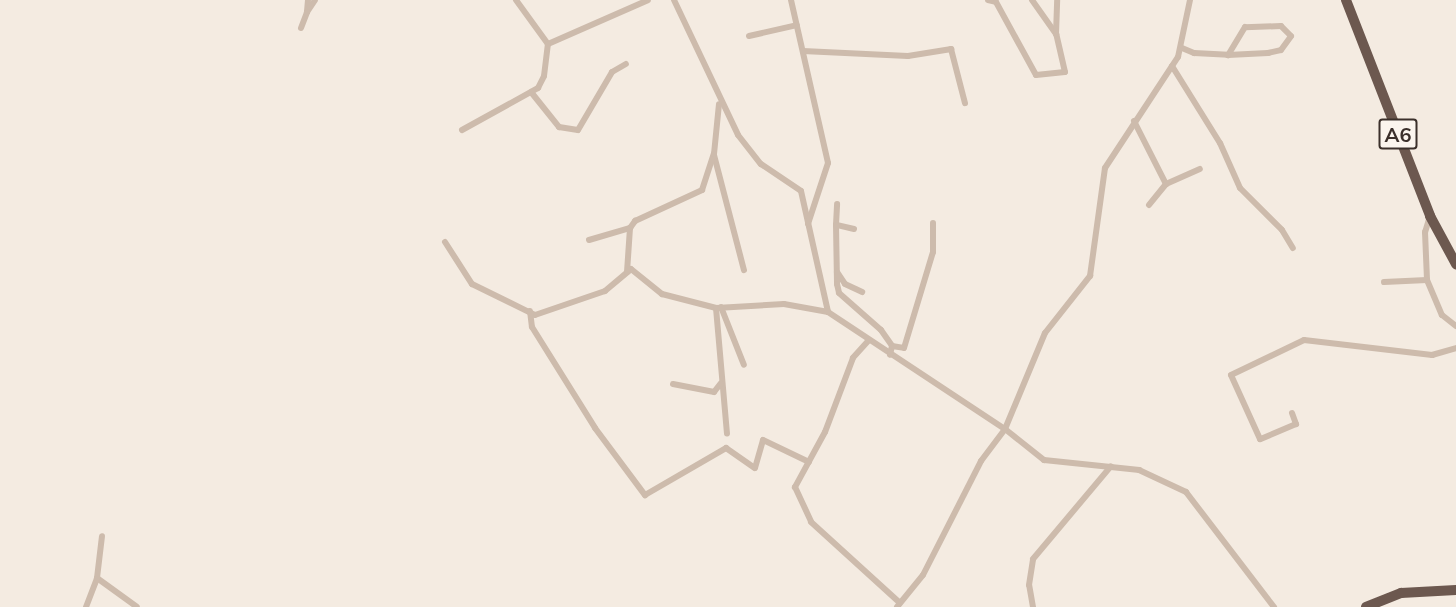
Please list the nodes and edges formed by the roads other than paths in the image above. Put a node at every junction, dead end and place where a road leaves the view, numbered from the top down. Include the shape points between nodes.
1 (308, 0) edge
2 (315, 0) edge
3 (516, 0) edge
4 (648, 0) edge
5 (674, 0) edge
6 (791, 0) edge
7 (988, 0) edge
8 (1032, 0) edge
9 (1057, 0) edge
10 (1190, 0) edge
11 (1346, 0) edge
12 (307, 12) junction
13 (797, 25) junction
14 (301, 28) dead end
15 (1056, 34) junction
16 (749, 36) dead end
17 (548, 44) junction
18 (1182, 48) junction
19 (803, 51) junction
20 (1228, 55) junction
21 (626, 64) dead end
22 (1172, 66) junction
23 (531, 92) junction
24 (719, 103) junction
25 (965, 103) dead end
26 (1134, 122) junction
27 (462, 130) dead end
28 (714, 154) junction
29 (1200, 169) dead end
30 (1166, 184) junction
31 (837, 204) dead end
32 (1149, 205) dead end
33 (1430, 216) junction
34 (933, 223) dead end
35 (808, 224) junction
36 (836, 225) junction
37 (630, 228) junction
38 (854, 229) dead end
39 (589, 240) dead end
40 (445, 242) dead end
41 (1293, 248) dead end
42 (1456, 264) edge
43 (744, 270) dead end
44 (627, 272) junction
45 (836, 272) junction
46 (1427, 280) junction
47 (1384, 282) dead end
48 (862, 292) dead end
49 (719, 307) junction
50 (530, 311) junction
51 (828, 312) junction
52 (1456, 326) edge
53 (868, 340) junction
54 (892, 346) junction
55 (1456, 348) edge
56 (890, 355) junction
57 (744, 365) dead end
58 (721, 383) junction
59 (674, 384) dead end
60 (1292, 412) dead end
61 (1005, 429) junction
62 (727, 434) dead end
63 (809, 462) junction
64 (1111, 466) junction
65 (102, 536) dead end
66 (97, 578) junction
67 (1456, 590) edge
68 (899, 605) edge
69 (86, 607) edge
70 (137, 607) edge
71 (1033, 607) edge
72 (1274, 607) edge
73 (1366, 607) edge

1 - 12 street
2 - 12 street
3 - 17 street
4 - 17 street
5 - 24 street
6 - 13 street
7 - 15 street via 996,2 1036,75 1065,72
8 - 15 street
9 - 15 street
10 - 18 street
11 - 33 highway, A6
12 - 14 street
13 - 16 street
13 - 19 street
17 - 23 street via 544,76
18 - 20 street
18 - 22 street
19 - 25 street via 908,57 951,49
19 - 35 street via 828,163
20 - 20 street via 1281,50 1291,36 1281,26 1245,27
21 - 23 street via 612,72 578,130 560,127
22 - 26 street
22 - 41 street via 1220,143 1240,188 1282,230
23 - 27 street
24 - 28 street
24 - 35 street via 761,164 801,191
26 - 30 street
26 - 61 street via 1105,168 1090,276 1045,333
28 - 37 street via 702,190 635,220
28 - 43 street
29 - 30 street
30 - 32 street
31 - 36 street
33 - 42 highway, A6
33 - 46 street via 1425,232
34 - 54 street via 933,252 904,348
35 - 51 street
36 - 38 street
36 - 45 street
37 - 39 street
37 - 44 street
40 - 50 street via 467,281
44 - 49 street via 635,270 662,294
44 - 50 street via 605,291 543,316
45 - 48 street via 845,284
45 - 54 street via 839,292
46 - 47 street
46 - 52 street via 1442,315
49 - 51 street via 784,304
49 - 57 street
49 - 58 street
50 - 63 street via 532,327 595,428 645,495 726,448 755,468 763,440
51 - 53 street
53 - 56 street
53 - 63 street via 853,358 833,414
54 - 56 street
55 - 60 street via 1432,355 1304,340 1231,375 1260,439 1296,424
56 - 61 street
58 - 59 street via 714,392
58 - 62 street
61 - 64 street via 1051,463
61 - 68 street via 981,461 923,575
63 - 68 street via 795,487 802,510
64 - 71 street via 1033,559 1029,585
64 - 72 street via 1153,474 1186,492
65 - 66 street
66 - 69 street
66 - 70 street
67 - 73 highway via 1401,593

